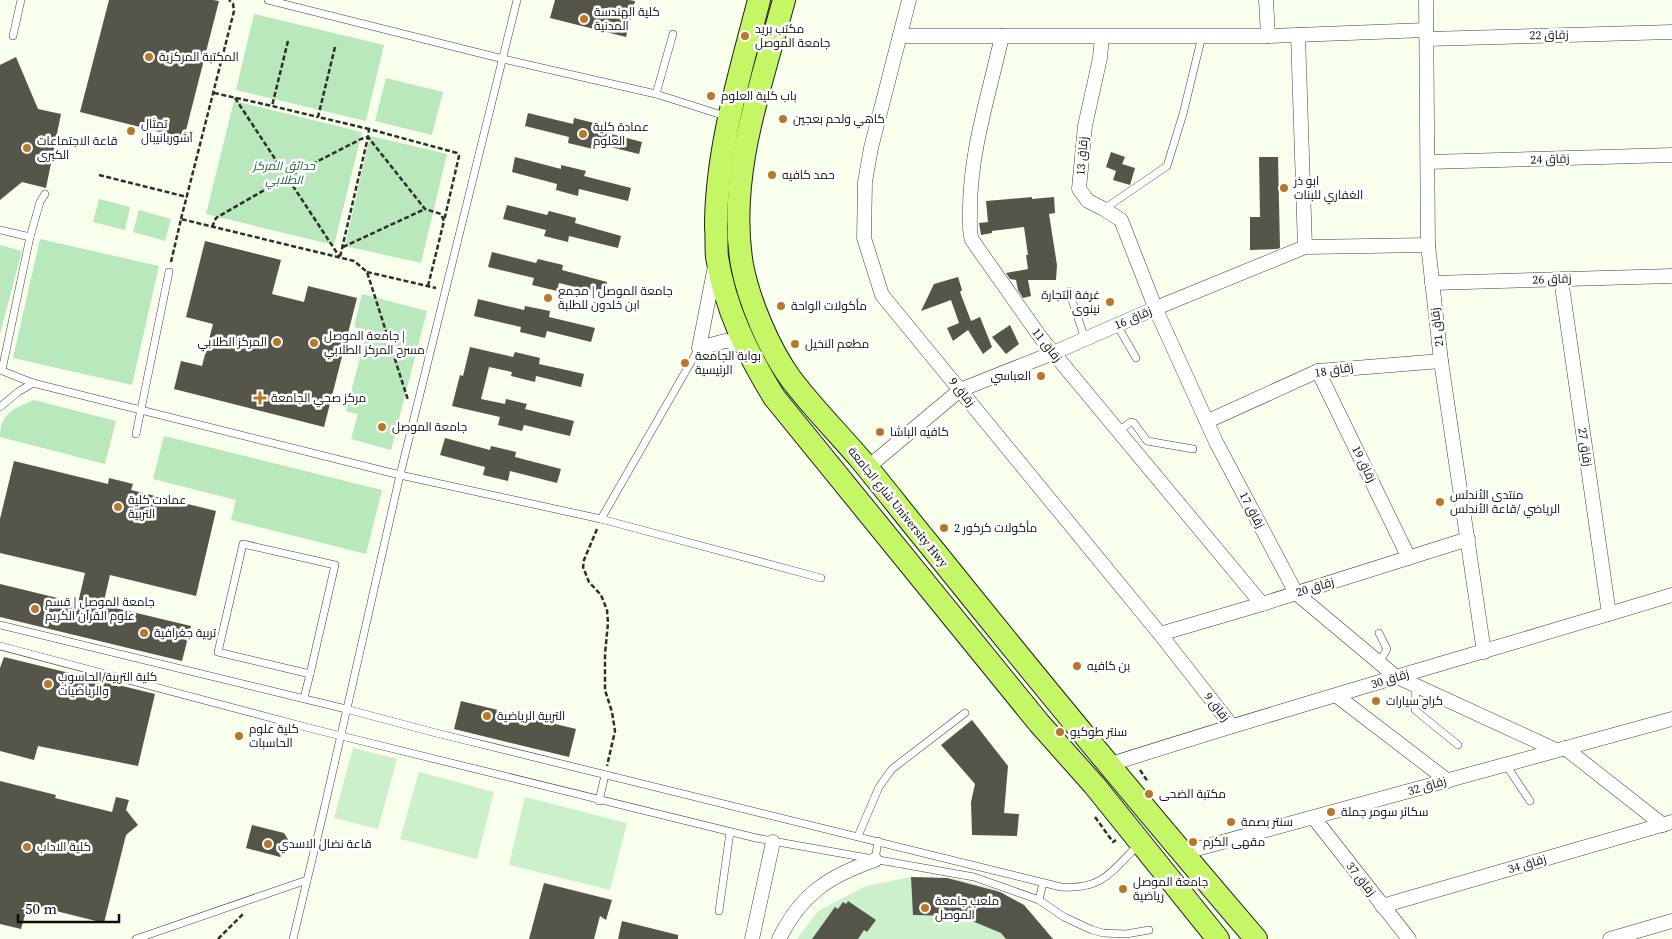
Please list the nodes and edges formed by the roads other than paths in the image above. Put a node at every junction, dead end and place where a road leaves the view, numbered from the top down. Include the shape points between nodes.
1 (21, 0) edge
2 (268, 0) edge
3 (517, 0) edge
4 (759, 0) edge
5 (784, 0) edge
6 (909, 0) edge
7 (1266, 0) edge
8 (1426, 0) edge
9 (1672, 32) edge
10 (673, 34) dead end
11 (1426, 34) junction
12 (1298, 35) junction
13 (13, 36) dead end
14 (900, 36) junction
15 (1002, 36) junction
16 (1202, 36) junction
17 (1268, 36) junction
18 (1102, 37) junction
19 (503, 59) junction
20 (656, 94) junction
21 (729, 118) junction
22 (1672, 155) edge
23 (1428, 162) junction
24 (45, 194) dead end
25 (1104, 209) junction
26 (0, 230) edge
27 (30, 237) junction
28 (1428, 245) junction
29 (1305, 247) junction
30 (717, 256) junction
31 (168, 272) road end
32 (1672, 276) edge
33 (1561, 279) junction
34 (1432, 282) junction
35 (1069, 292) dead end
36 (1156, 308) junction
37 (1117, 325) junction
38 (1085, 339) junction
39 (745, 344) junction
40 (699, 348) junction
41 (1053, 353) junction
42 (1136, 358) dead end
43 (1441, 360) junction
44 (1, 370) edge
45 (1318, 370) junction
46 (33, 384) junction
47 (960, 390) junction
48 (0, 407) edge
49 (141, 409) junction
50 (1208, 421) junction
51 (1118, 431) junction
52 (136, 434) dead end
53 (1193, 449) dead end
54 (866, 468) junction
55 (400, 475) junction
56 (601, 519) junction
57 (1468, 539) junction
58 (1409, 558) junction
59 (821, 578) dead end
60 (1296, 593) junction
61 (1672, 595) edge
62 (1262, 604) junction
63 (1609, 614) junction
64 (0, 625) edge
65 (1379, 633) dead end
66 (1160, 634) junction
67 (0, 646) edge
68 (1484, 652) junction
69 (1379, 664) junction
70 (310, 674) junction
71 (1395, 676) junction
72 (1416, 685) junction
73 (1337, 696) junction
74 (304, 698) junction
75 (1060, 706) junction
76 (346, 708) junction
77 (965, 713) dead end
78 (1672, 719) edge
79 (1039, 723) junction
80 (1232, 726) junction
81 (340, 735) junction
82 (1458, 745) dead end
83 (1560, 749) junction
84 (1506, 764) junction
85 (1108, 765) junction
86 (606, 775) junction
87 (1448, 780) junction
88 (599, 801) junction
89 (1530, 801) dead end
90 (1314, 818) junction
91 (1668, 824) edge
92 (730, 832) junction
93 (858, 836) junction
94 (878, 841) junction
95 (773, 842) junction
96 (1140, 842) junction
97 (1182, 853) junction
98 (875, 860) junction
99 (307, 880) junction
100 (1043, 882) junction
101 (1039, 900) junction
102 (1382, 906) junction
103 (719, 911) dead end
104 (1672, 921) edge
105 (1149, 930) dead end
106 (136, 939) edge
107 (293, 939) edge
108 (752, 939) edge
109 (779, 939) edge
110 (1218, 939) edge
111 (1256, 939) edge
112 (1409, 939) edge
113 (1610, 939) edge

1 - 13 lane
2 - 19 lane
3 - 19 lane
4 - 21 main road
5 - 54 main road, شارع الجامعة University Hwy via 752,117 742,168 738,219 743,268 756,313 790,378
6 - 14 street, زقاق 9
7 - 17 street
8 - 11 street, زقاق 21
9 - 11 street, زقاق 22
10 - 20 lane
11 - 12 street, زقاق 22
11 - 23 street, زقاق 21
12 - 17 street, زقاق 22
12 - 29 street
14 - 15 street, زقاق 22
14 - 47 street, زقاق 9 via 871,148 864,238 882,295
15 - 18 street, زقاق 22
15 - 41 street, زقاق 11 via 973,163 971,235
16 - 17 street, زقاق 22
16 - 18 street, زقاق 22
16 - 25 lane via 1167,166
18 - 25 street, زقاق 13 via 1085,126 1079,189 1088,201
19 - 20 lane
19 - 55 lane
20 - 21 lane
21 - 30 main road via 716,204
22 - 23 street, زقاق 24
23 - 28 street, زقاق 21
24 - 27 lane
25 - 36 street, زقاق 13 via 1121,220
26 - 27 lane
27 - 44 lane
28 - 29 street, زقاق 16
28 - 34 street, زقاق 21
29 - 36 street, زقاق 16
30 - 39 main road via 729,307
30 - 40 street
31 - 49 lane
32 - 33 street, زقاق 26
33 - 34 street, زقاق 26
33 - 63 street, زقاق 27
34 - 43 street, زقاق 21
35 - 38 lane
36 - 37 street, زقاق 16
36 - 50 street, زقاق 17
37 - 38 street, زقاق 16
37 - 42 lane
38 - 41 street, زقاق 16
39 - 40 street via 725,341
39 - 79 main road via 774,397
40 - 56 lane
41 - 47 street, زقاق 16
41 - 51 street, زقاق 11
43 - 45 street, زقاق 18
43 - 57 street, زقاق 21
44 - 46 lane
45 - 50 street, زقاق 18
45 - 58 street, زقاق 19
46 - 48 lane
46 - 49 lane
47 - 54 street, زقاق 16
47 - 66 street, زقاق 9
49 - 52 lane
49 - 55 lane
50 - 60 street, زقاق 17
51 - 53 lane via 1131,422 1147,441
51 - 62 street, زقاق 11
54 - 75 main road, شارع الجامعة University Hwy
55 - 56 lane
55 - 76 lane
56 - 59 lane
57 - 58 street, زقاق 20
57 - 68 street, زقاق 21
58 - 60 street, زقاق 20
60 - 62 street, زقاق 20
60 - 69 street, زقاق 17
61 - 63 street, زقاق 30
62 - 66 street, زقاق 20
63 - 68 street, زقاق 30
64 - 74 lane
65 - 69 lane via 1387,649
66 - 80 street, زقاق 9
67 - 81 lane
68 - 71 street, زقاق 30
69 - 71 street, زقاق 17
70 - 70 lane via 335,565 243,544 218,652
70 - 74 lane
71 - 72 street, زقاق 17
71 - 73 street, زقاق 30
72 - 82 lane via 1415,710
72 - 83 street, زقاق 17
73 - 80 street, زقاق 30
73 - 87 street
74 - 76 lane
75 - 79 main road
75 - 85 main road, شارع الجامعة University Hwy
76 - 81 lane
76 - 86 lane via 436,734
77 - 93 lane via 892,769 880,787
78 - 83 street, زقاق 32
79 - 96 main road
80 - 85 street, زقاق 30
81 - 88 lane
81 - 99 lane
83 - 84 street, زقاق 32
83 - 91 street, زقاق 17
84 - 87 street, زقاق 32
84 - 89 lane
85 - 97 main road, شارع الجامعة University Hwy
86 - 88 lane
86 - 93 lane
87 - 90 street, زقاق 32
88 - 92 lane
90 - 97 street, زقاق 32
90 - 102 street, زقاق 37
91 - 102 street, زقاق 34
92 - 95 lane
92 - 103 lane
93 - 94 lane
94 - 98 lane
94 - 100 lane
95 - 98 lane
95 - 108 street
96 - 100 lane via 1105,879 1070,888
96 - 110 main road
97 - 111 main road, شارع الجامعة University Hwy
98 - 101 lane via 974,877
98 - 109 street via 820,885 792,915
99 - 106 lane
99 - 107 lane
100 - 101 lane
101 - 105 lane via 1092,930 1115,934
102 - 112 street, زقاق 37
104 - 113 street

